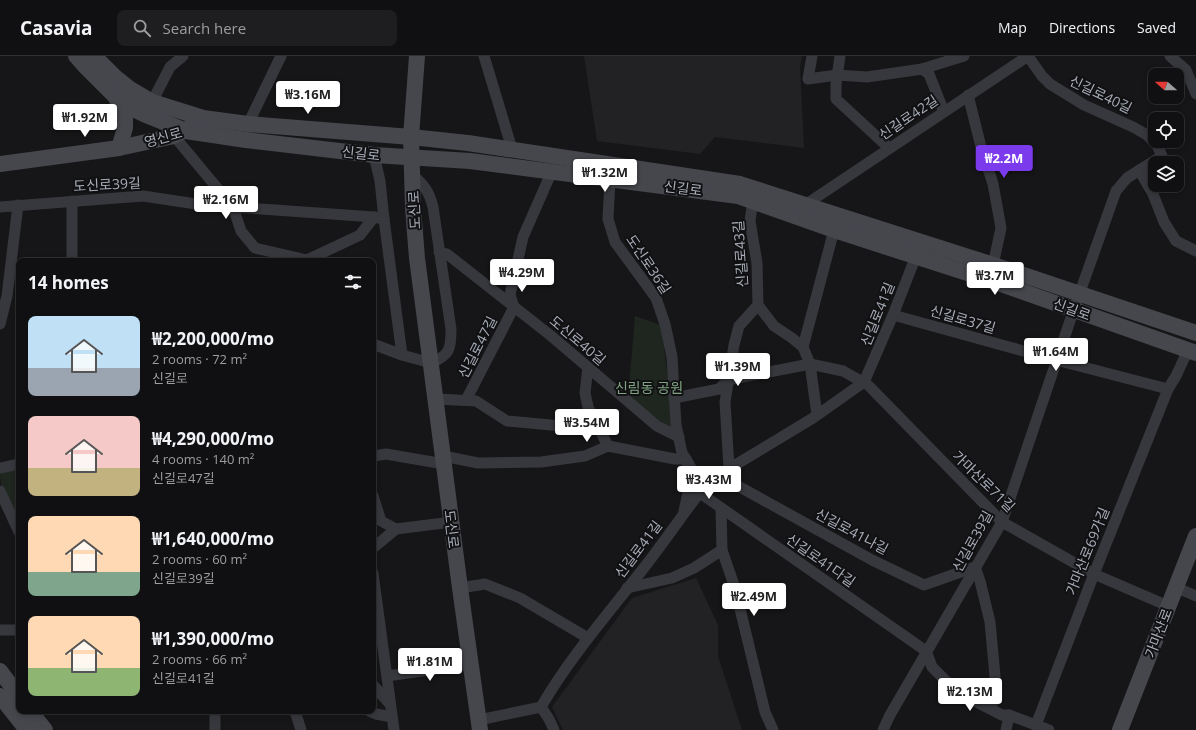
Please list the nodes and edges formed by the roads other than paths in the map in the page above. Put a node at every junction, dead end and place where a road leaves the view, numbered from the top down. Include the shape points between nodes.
1 (76, 56) edge
2 (94, 56) edge
3 (183, 56) edge
4 (281, 56) edge
5 (417, 56) edge
6 (484, 56) edge
7 (812, 56) edge
8 (840, 56) edge
9 (964, 56) edge
10 (1028, 56) edge
11 (1170, 56) edge
12 (922, 69) junction
13 (1189, 69) edge
14 (837, 74) junction
15 (1196, 94) edge
16 (114, 95) junction
17 (968, 95) junction
18 (152, 102) junction
19 (944, 112) junction
20 (203, 118) junction
21 (248, 124) junction
22 (180, 134) junction
23 (411, 137) junction
24 (119, 148) junction
25 (889, 148) junction
26 (512, 149) junction
27 (374, 155) junction
28 (412, 157) junction
29 (0, 164) edge
30 (1139, 170) junction
31 (552, 171) junction
32 (412, 174) junction
33 (610, 179) junction
34 (753, 200) junction
35 (72, 201) junction
36 (18, 205) junction
37 (806, 205) junction
38 (0, 207) edge
39 (233, 207) junction
40 (379, 218) junction
41 (834, 230) junction
42 (1196, 251) edge
43 (439, 252) junction
44 (916, 256) junction
45 (72, 258) edge
46 (299, 258) edge
47 (312, 258) edge
48 (993, 265) junction
49 (1076, 302) junction
50 (758, 305) junction
51 (514, 307) junction
52 (893, 315) junction
53 (0, 324) edge
54 (1196, 332) edge
55 (376, 345) edge
56 (803, 347) junction
57 (1192, 352) edge
58 (402, 355) junction
59 (1056, 360) junction
60 (431, 363) junction
61 (810, 364) junction
62 (588, 367) junction
63 (728, 380) junction
64 (864, 382) junction
65 (1168, 389) junction
66 (674, 398) junction
67 (436, 399) junction
68 (466, 400) junction
69 (817, 415) junction
70 (596, 423) junction
71 (679, 437) junction
72 (608, 446) junction
73 (376, 456) edge
74 (686, 459) junction
75 (444, 460) junction
76 (16, 465) edge
77 (0, 468) edge
78 (726, 470) junction
79 (707, 483) junction
80 (0, 491) edge
81 (700, 493) junction
82 (376, 504) edge
83 (721, 508) junction
84 (684, 514) junction
85 (452, 522) junction
86 (1002, 522) junction
87 (16, 526) edge
88 (396, 530) junction
89 (1196, 536) edge
90 (376, 546) edge
91 (722, 550) junction
92 (975, 567) junction
93 (1094, 574) junction
94 (1175, 587) junction
95 (460, 588) junction
96 (627, 588) junction
97 (376, 594) edge
98 (1196, 596) edge
99 (1168, 606) junction
100 (0, 630) edge
101 (16, 630) edge
102 (588, 638) junction
103 (926, 651) junction
104 (471, 664) junction
105 (0, 671) edge
106 (387, 676) junction
107 (376, 688) edge
108 (16, 692) edge
109 (0, 696) edge
110 (390, 704) junction
111 (541, 707) junction
112 (990, 709) junction
113 (34, 714) edge
114 (215, 714) edge
115 (296, 714) edge
116 (376, 714) edge
117 (1009, 715) junction
118 (392, 717) junction
119 (479, 725) edge
120 (1036, 725) junction
121 (27, 730) edge
122 (45, 730) edge
123 (215, 730) edge
124 (301, 730) edge
125 (394, 730) edge
126 (554, 730) edge
127 (773, 730) edge
128 (884, 730) edge
129 (1006, 730) edge
130 (1049, 730) edge
131 (1120, 730) edge

1 - 16 main road, 신길로
2 - 18 main road, 신길로 via 115,77
3 - 18 street via 170,67
4 - 21 street
5 - 23 main road, 도신로
6 - 26 street
7 - 14 street via 808,80
8 - 14 street
9 - 12 street
10 - 17 street, 신길로42길
10 - 30 street, 신길로40길 via 1042,76 1059,90 1147,135 1162,156
11 - 13 street
12 - 14 street via 868,77
12 - 19 street via 929,74
13 - 15 street
14 - 25 street via 836,99
16 - 22 main road, 신길로 via 130,108
16 - 24 main road via 125,118
17 - 19 street, 신길로42길
17 - 48 street via 993,184 1001,228
18 - 20 main road, 신길로
19 - 25 street, 신길로42길
20 - 21 main road, 신길로
20 - 22 main road, 영신로
21 - 23 main road, 신길로
22 - 24 main road, 영신로
22 - 27 main road, 신길로
22 - 39 street
23 - 26 main road, 신길로
23 - 28 main road, 도신로
24 - 29 main road, 영신로
25 - 37 street, 신길로42길
26 - 37 main road, 신길로 via 725,182
27 - 28 main road, 신길로
27 - 40 street via 380,181
28 - 31 main road, 신길로
28 - 32 main road, 도신로
30 - 42 street via 1176,241
30 - 49 street, 신길로40길 via 1127,178 1116,191
31 - 33 main road, 신길로
31 - 51 street, 신길로47길 via 523,237 510,295
32 - 43 street via 422,182 429,193
32 - 60 main road, 도신로 via 417,258
33 - 34 main road, 신길로 via 723,193
33 - 66 street, 도신로36길 via 608,219 615,242 656,298 672,357
34 - 41 main road, 신길로
34 - 50 street, 신길로43길 via 750,221 757,264
35 - 36 street, 도신로39길
35 - 39 street, 도신로39길 via 143,196
35 - 45 street
36 - 38 street, 도신로39길
36 - 53 street via 7,296
37 - 48 main road, 신길로
39 - 40 street, 도신로39길
39 - 46 street via 241,231 255,248
40 - 47 street via 360,235
40 - 58 street
41 - 44 main road, 신길로
41 - 56 street
43 - 51 street, 도신로40길 via 447,254
43 - 60 street via 451,335 445,356
44 - 49 main road, 신길로 via 1001,284
44 - 52 street, 신길로41길
48 - 49 main road, 신길로
49 - 54 main road, 신길로
49 - 57 main road, 신길로
49 - 59 street, 신길로39길
50 - 56 street, 신길로43길 via 774,326
50 - 63 street, 신길로43길 via 739,326
51 - 62 street, 도신로40길
51 - 68 street, 신길로47길
52 - 59 street, 신길로37길
52 - 64 street, 신길로41길
55 - 58 street
56 - 61 street, 신길로43길
57 - 65 street
58 - 60 street
59 - 65 street, 신길로37길
59 - 86 street, 신길로39길
60 - 67 main road, 도신로
61 - 63 street
61 - 64 street via 843,371
61 - 69 street, 신길로43길
62 - 70 street via 585,393 588,407
62 - 71 street, 도신로40길 via 657,426
63 - 66 street via 719,389
63 - 78 street, 신길로43길 via 725,402
64 - 69 street, 신길로41길
64 - 86 street, 가마산로71길
65 - 93 street, 가마산로69가길
66 - 71 street, 도신로36길 via 674,414
67 - 68 street
67 - 75 main road, 도신로
68 - 70 street via 476,401 507,421 583,428
69 - 78 street, 신길로41길
70 - 72 street
71 - 74 street, 도신로36길
72 - 74 street
72 - 75 street via 585,456 541,462 478,463
73 - 75 street via 386,454
74 - 79 street, 도신로36길 via 691,468
74 - 84 street, 도신로36길 via 691,479
75 - 85 main road, 도신로
76 - 77 street
78 - 79 street, 신길로41길
78 - 92 street, 신길로41나길 via 738,486 872,560 924,585
79 - 81 street, 신길로41길
80 - 87 street
81 - 83 street, 신길로41다길
81 - 84 street, 신길로41길
82 - 88 street via 382,521
83 - 91 street
83 - 103 street, 신길로41다길
84 - 96 street, 신길로41길
85 - 88 street
85 - 95 main road, 도신로
86 - 92 street, 신길로39길
86 - 93 street, 가마산로71길
88 - 90 street
89 - 94 main road, 가마산로
91 - 96 street via 694,568 672,578
91 - 127 street via 735,588 765,712
92 - 103 street, 신길로39길
92 - 112 street via 990,622 996,687
93 - 99 street, 가마산로71길
93 - 120 street, 가마산로69가길
94 - 98 street
94 - 99 main road, 가마산로
95 - 102 street via 485,584 520,598
95 - 104 main road, 도신로
96 - 102 street, 신길로41길
97 - 106 street
99 - 131 main road, 가마산로
100 - 101 street
102 - 111 street, 신길로41길
103 - 112 street via 932,667 945,680 965,696
103 - 128 street, 신길로39길 via 890,714
104 - 106 street
104 - 119 main road, 도신로
105 - 108 main road
106 - 110 street
107 - 110 street
109 - 121 main road
110 - 118 street
111 - 119 street
111 - 126 street
112 - 117 street via 1002,715
113 - 122 main road
114 - 123 street
115 - 124 street
116 - 118 street
117 - 120 street
117 - 129 street
118 - 125 street
120 - 130 street

